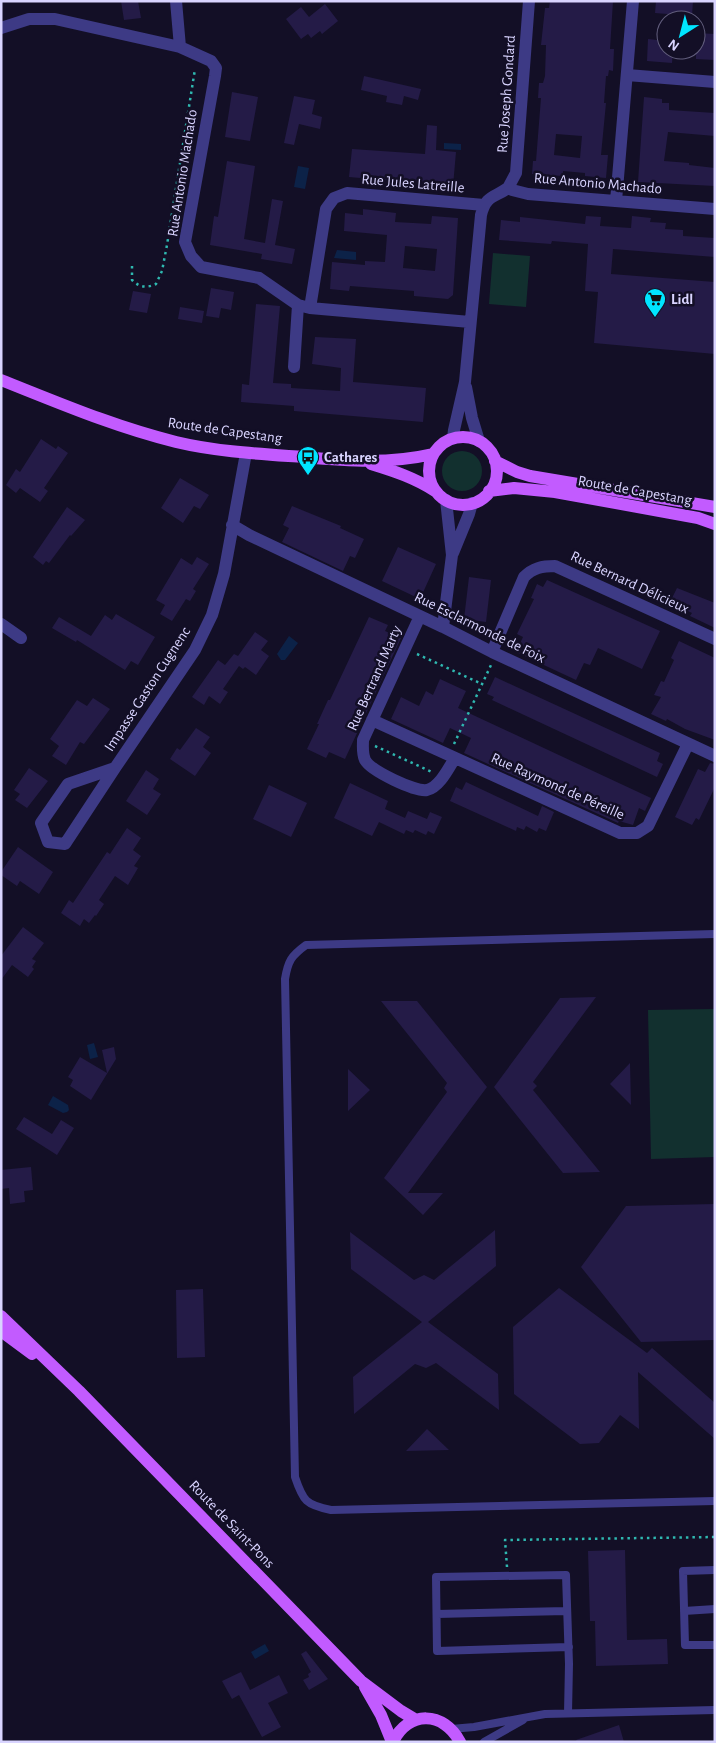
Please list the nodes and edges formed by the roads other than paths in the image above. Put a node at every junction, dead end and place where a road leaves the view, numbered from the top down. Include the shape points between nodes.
1 (176, 1) edge
2 (529, 1) edge
3 (633, 1) edge
4 (1, 28) edge
5 (180, 47) junction
6 (627, 75) junction
7 (715, 82) edge
8 (508, 188) junction
9 (616, 201) junction
10 (484, 205) junction
11 (715, 208) edge
12 (304, 307) junction
13 (470, 322) junction
14 (294, 367) dead end
15 (1, 380) edge
16 (466, 382) junction
17 (453, 438) junction
18 (479, 441) junction
19 (246, 453) junction
20 (433, 454) junction
21 (495, 461) junction
22 (364, 462) junction
23 (489, 491) junction
24 (436, 492) junction
25 (446, 500) junction
26 (472, 504) junction
27 (715, 508) edge
28 (232, 524) junction
29 (715, 524) edge
30 (452, 555) junction
31 (420, 616) junction
32 (1, 624) edge
33 (443, 627) junction
34 (21, 638) dead end
35 (715, 639) edge
36 (492, 652) junction
37 (378, 723) junction
38 (688, 744) junction
39 (452, 756) junction
40 (715, 756) edge
41 (116, 768) junction
42 (715, 934) edge
43 (1, 1316) edge
44 (1, 1330) edge
45 (79, 1391) junction
46 (715, 1501) edge
47 (715, 1570) edge
48 (715, 1609) edge
49 (684, 1610) junction
50 (567, 1611) junction
51 (437, 1614) junction
52 (715, 1645) edge
53 (568, 1647) junction
54 (361, 1681) junction
55 (715, 1710) edge
56 (568, 1713) junction
57 (529, 1717) junction
58 (416, 1720) junction
59 (451, 1729) junction
60 (393, 1742) edge
61 (460, 1742) edge
62 (484, 1742) edge

1 - 5 street
2 - 8 street, Rue Joseph Gondard via 516,174
3 - 6 street
4 - 5 street, Rue Antonio Machado via 29,19 55,19
5 - 12 street, Rue Antonio Machado via 211,61 216,68 185,242 191,256 200,267 259,278
6 - 7 street
6 - 9 street
8 - 9 street, Rue Antonio Machado via 528,194
8 - 10 street via 490,197
9 - 11 street, Rue Antonio Machado
10 - 12 street, Rue Jules Latreille via 347,193 334,198 326,209
10 - 13 street
12 - 13 street, Rue Antonio Machado
12 - 14 street, Rue Jules Latreille
13 - 16 street
15 - 19 main road, Route de Capestang via 103,421 178,442
16 - 17 street
16 - 18 street
17 - 18 main road via 466,436
17 - 20 main road via 441,444
18 - 21 main road via 489,449
19 - 22 main road, Route de Capestang
19 - 28 street, Impasse Gaston Cugnenc
20 - 22 main road, Route de Capestang
20 - 24 main road via 428,466
21 - 23 main road via 496,474
21 - 27 main road, Route de Capestang via 530,476
22 - 24 main road, Route de Capestang via 414,479
23 - 26 main road
23 - 29 main road, Route de Capestang via 514,488 555,492 698,518
24 - 25 main road
25 - 26 main road
25 - 30 street
26 - 30 street
28 - 31 street, Rue Esclarmonde de Foix
28 - 41 street, Impasse Gaston Cugnenc via 224,574 212,615 195,650
30 - 33 street
31 - 33 street, Rue Esclarmonde de Foix
31 - 37 street, Rue Bertrand Marty
32 - 34 street
33 - 36 street, Rue Esclarmonde de Foix
35 - 36 street, Rue Bernard Délicieux via 555,566 543,566 524,577
36 - 38 street, Rue Esclarmonde de Foix
37 - 39 street, Rue Raymond de Péreille
37 - 39 street, Rue Bertrand Marty via 362,752 365,760 372,768 416,789 428,790 437,784
38 - 39 street, Rue Raymond de Péreille via 648,826 637,833 620,833
38 - 40 street, Rue Esclarmonde de Foix
41 - 41 street, Impasse Gaston Cugnenc via 68,784 41,823 48,842 66,844
42 - 46 lane via 306,945 293,955 287,965 285,979 295,1477 300,1494 309,1504 331,1510
43 - 45 main road, Route de Saint-Pons
44 - 45 main road, Route de Saint-Pons
45 - 54 main road, Route de Saint-Pons
47 - 49 lane via 683,1571
48 - 49 lane
49 - 52 lane via 685,1645
50 - 51 lane
50 - 51 lane via 566,1575 436,1576
50 - 53 lane
51 - 53 lane via 438,1651
53 - 56 lane
54 - 58 main road, Route de Saint-Pons
54 - 60 main road, Route de Saint-Pons
55 - 56 lane
56 - 57 lane
57 - 59 lane
57 - 62 lane
58 - 59 main road via 435,1720
58 - 60 main road via 401,1728
59 - 61 main road

